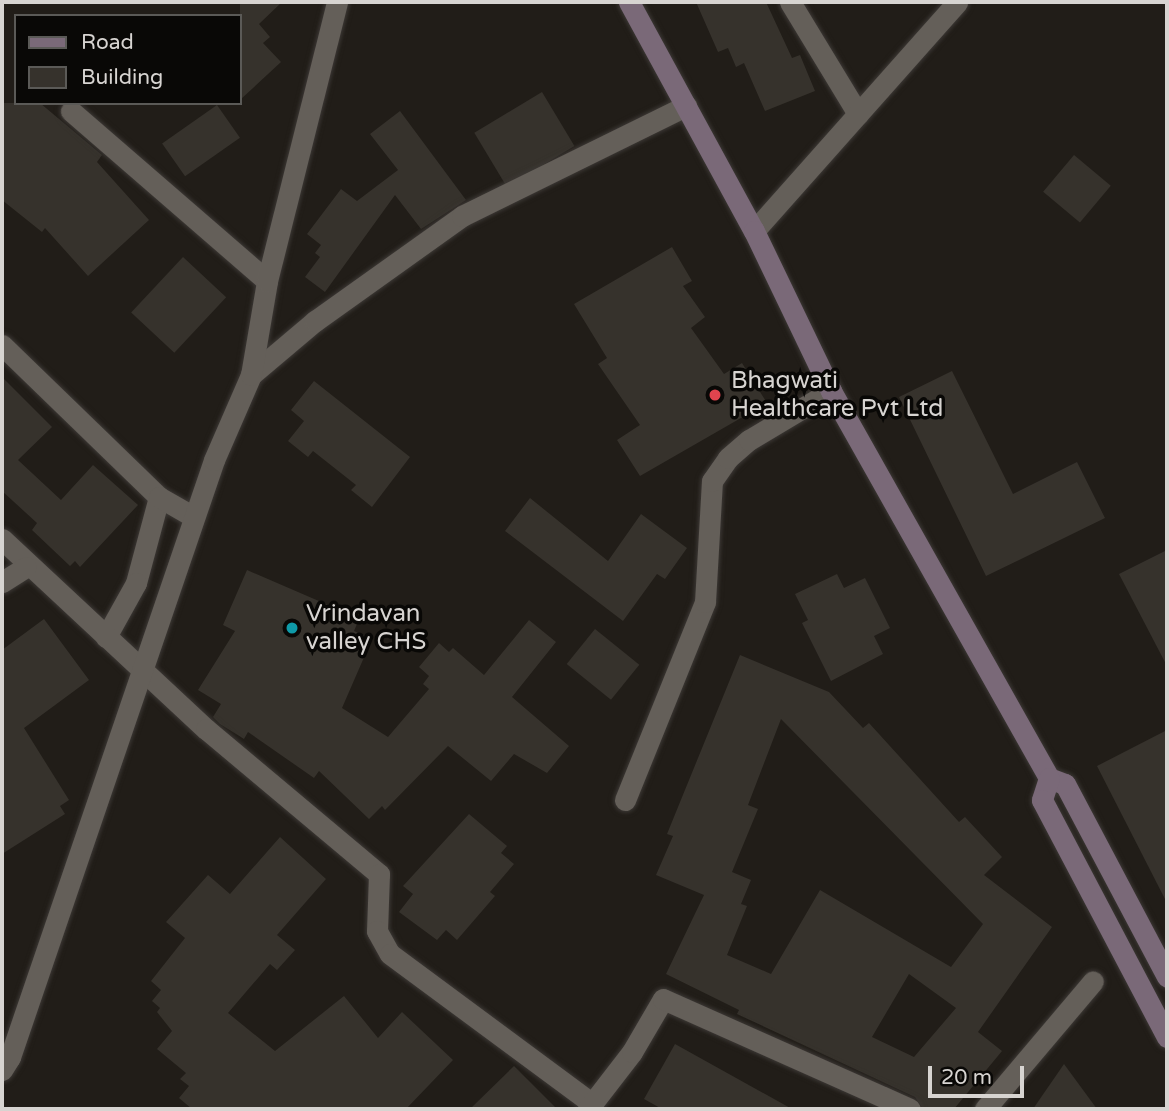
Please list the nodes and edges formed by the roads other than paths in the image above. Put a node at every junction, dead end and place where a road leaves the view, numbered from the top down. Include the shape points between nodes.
1 (337, 2) edge
2 (629, 2) edge
3 (790, 2) edge
4 (957, 2) edge
5 (686, 106) junction
6 (71, 111) dead end
7 (858, 114) junction
8 (754, 231) junction
9 (267, 281) junction
10 (2, 345) edge
11 (251, 375) junction
12 (831, 391) junction
13 (159, 497) junction
14 (194, 517) junction
15 (2, 540) edge
16 (26, 567) junction
17 (2, 582) edge
18 (106, 637) junction
19 (141, 669) junction
20 (1049, 778) junction
21 (625, 800) dead end
22 (1167, 976) edge
23 (1093, 981) dead end
24 (1167, 1037) edge
25 (2, 1070) edge
26 (590, 1107) edge
27 (910, 1109) edge
28 (985, 1109) edge

1 - 9 street
2 - 5 main road
3 - 7 street
4 - 7 street
5 - 8 main road
5 - 11 street via 462,216 315,321
6 - 9 street
7 - 8 street
8 - 12 main road
9 - 11 street
10 - 13 street
11 - 14 street
12 - 20 main road
12 - 21 street via 749,440 728,458 712,481 705,602
13 - 14 street
13 - 18 street via 136,583
14 - 19 street
15 - 16 street
16 - 17 street
16 - 18 street
18 - 19 street
19 - 25 street
19 - 26 street via 379,874 377,931 390,954
20 - 22 main road via 1065,784
20 - 24 main road via 1042,800
23 - 28 street
26 - 27 street via 632,1052 663,999

